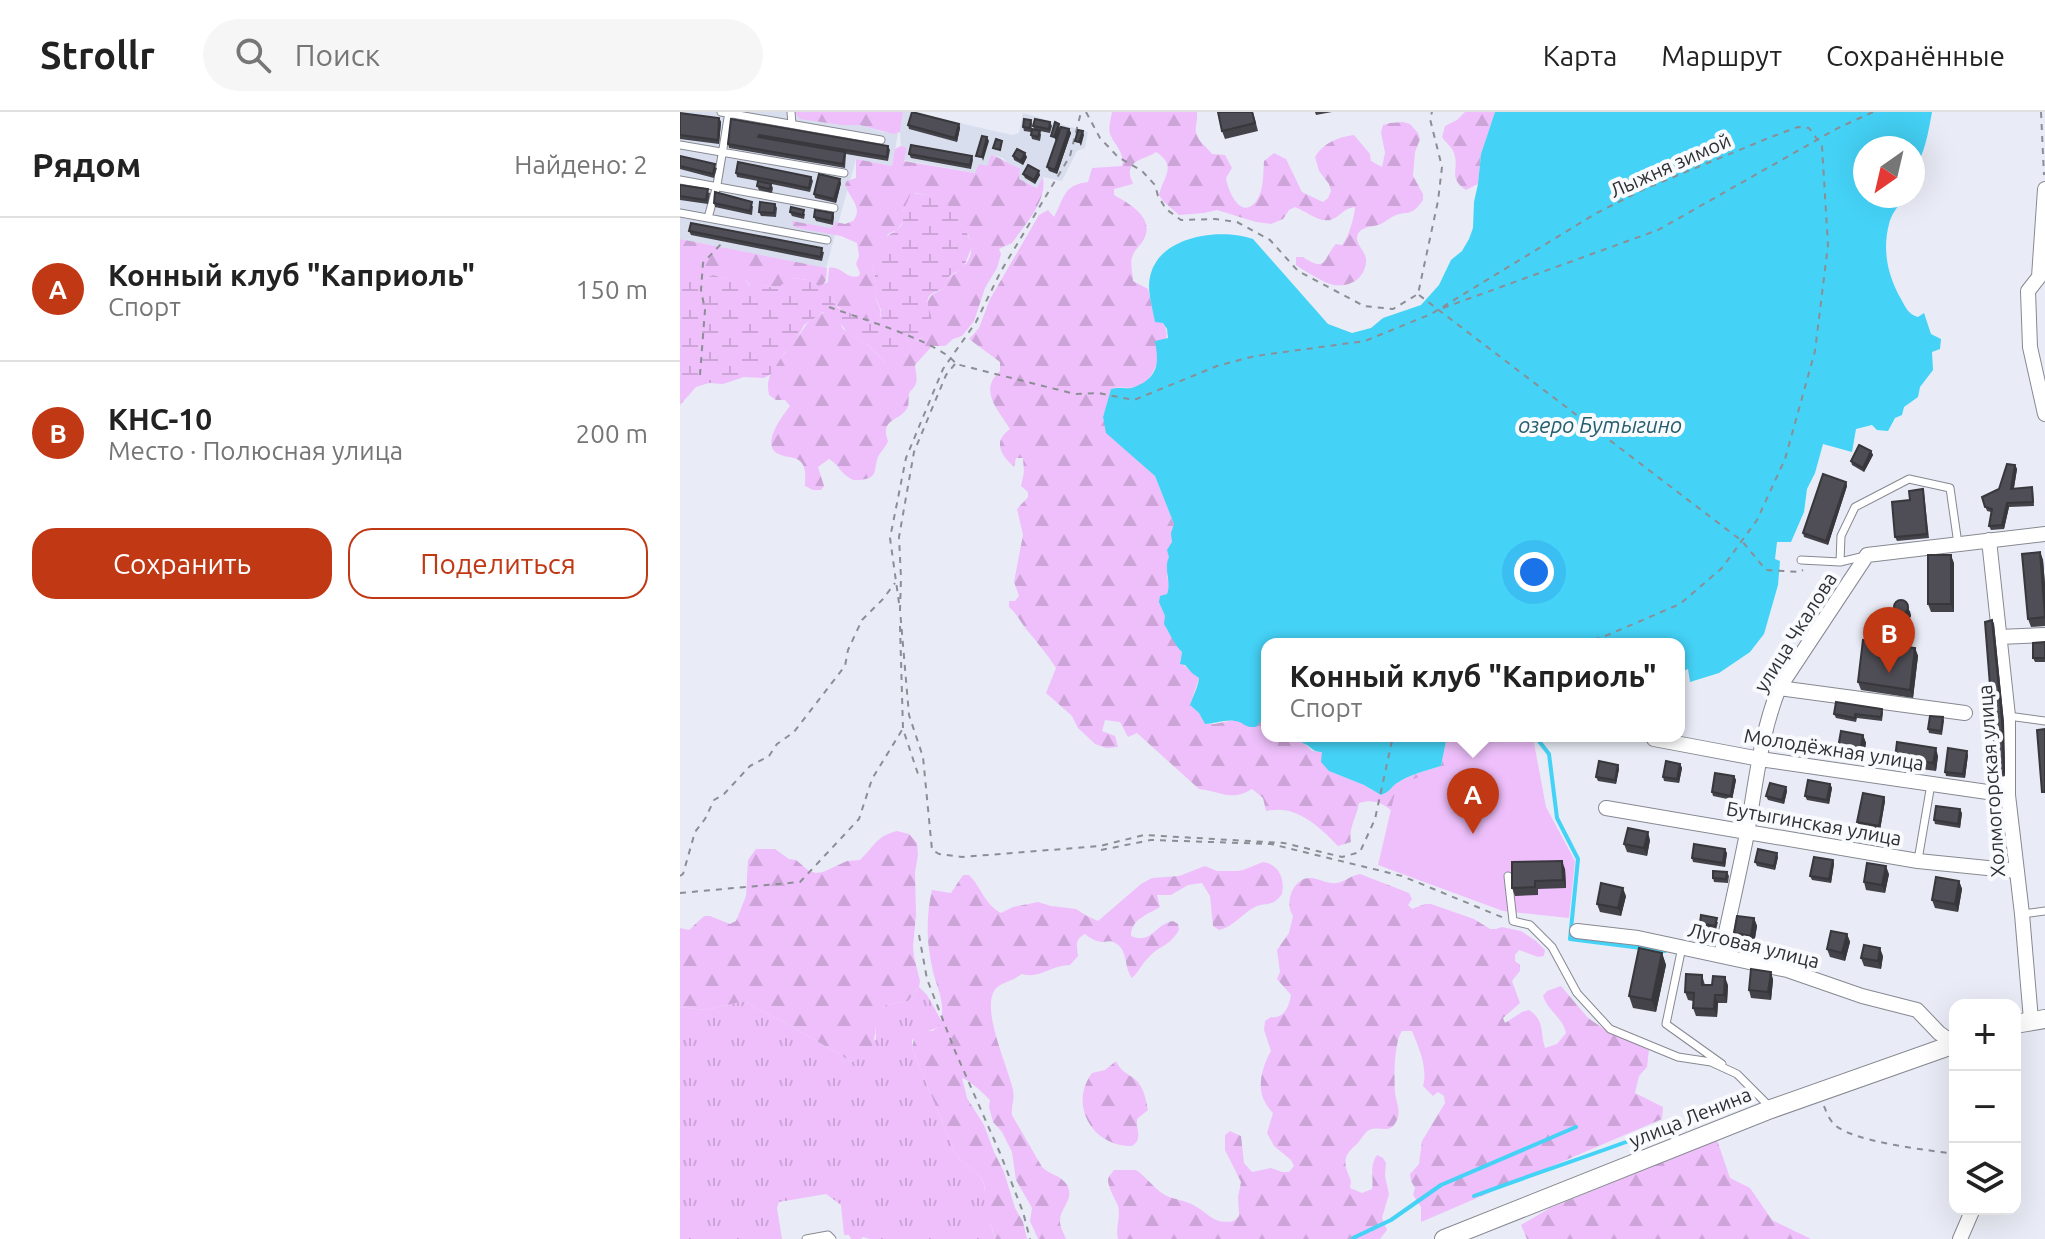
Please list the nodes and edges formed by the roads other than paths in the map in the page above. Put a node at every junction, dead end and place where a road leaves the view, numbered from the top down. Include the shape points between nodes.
1 (726, 112) edge
2 (791, 112) edge
3 (792, 124) junction
4 (881, 140) dead end
5 (680, 145) edge
6 (722, 151) junction
7 (844, 173) dead end
8 (680, 180) edge
9 (717, 185) junction
10 (2045, 190) edge
11 (834, 208) dead end
12 (680, 213) edge
13 (708, 218) junction
14 (827, 240) dead end
15 (2042, 274) edge
16 (2045, 414) edge
17 (2045, 534) edge
18 (1989, 540) junction
19 (1958, 544) junction
20 (1867, 555) junction
21 (1801, 560) dead end
22 (1840, 562) junction
23 (2045, 635) edge
24 (1999, 637) junction
25 (1779, 688) junction
26 (1965, 713) dead end
27 (2008, 716) junction
28 (2045, 721) edge
29 (1670, 742) edge
30 (1760, 759) junction
31 (1931, 784) junction
32 (2008, 795) junction
33 (1606, 808) dead end
34 (1747, 831) junction
35 (1918, 861) junction
36 (2017, 871) junction
37 (1508, 876) edge
38 (2045, 911) edge
39 (2022, 914) junction
40 (1577, 931) dead end
41 (1682, 947) junction
42 (1721, 955) junction
43 (2030, 1021) edge
44 (1949, 1040) edge
45 (1949, 1046) edge
46 (1737, 1074) junction
47 (1771, 1109) junction
48 (1970, 1215) edge
49 (806, 1239) edge
50 (832, 1239) edge
51 (1444, 1239) edge
52 (1960, 1239) edge

1 - 3 lane
1 - 6 lane
2 - 3 lane
3 - 4 lane
5 - 6 lane
6 - 7 lane
6 - 9 lane
8 - 9 lane
9 - 11 lane
9 - 13 lane
10 - 15 street
12 - 13 lane
13 - 14 lane
15 - 16 street via 2028,291 2030,347
17 - 18 street
18 - 19 street
18 - 24 street, Холмогорская улица
19 - 20 street
19 - 22 lane via 1950,488 1909,479 1855,507 1841,536
20 - 22 lane
20 - 25 street, улица Чкалова
21 - 22 lane
23 - 24 street
24 - 27 street, Холмогорская улица
25 - 26 street
25 - 30 street, улица Чкалова
27 - 28 lane
27 - 32 street, Холмогорская улица
29 - 30 street, Молодёжная улица
30 - 31 street, Молодёжная улица
30 - 34 street, улица Чкалова
31 - 32 street, Молодёжная улица
31 - 35 lane
32 - 36 street, Холмогорская улица
33 - 34 street, Бутыгинская улица
34 - 35 street, Бутыгинская улица
34 - 42 street, улица Чкалова
35 - 36 street, Бутыгинская улица
36 - 39 street, Холмогорская улица
37 - 46 lane via 1513,921 1530,925 1552,947 1577,993 1610,1029
38 - 39 lane
39 - 43 street, Холмогорская улица
40 - 41 street, Луговая улица
41 - 42 street, Луговая улица
41 - 46 lane via 1666,1024
42 - 44 street, Луговая улица via 1917,1010
45 - 47 street, улица Ленина
46 - 47 lane
47 - 51 street, улица Ленина
48 - 52 street
49 - 50 lane

